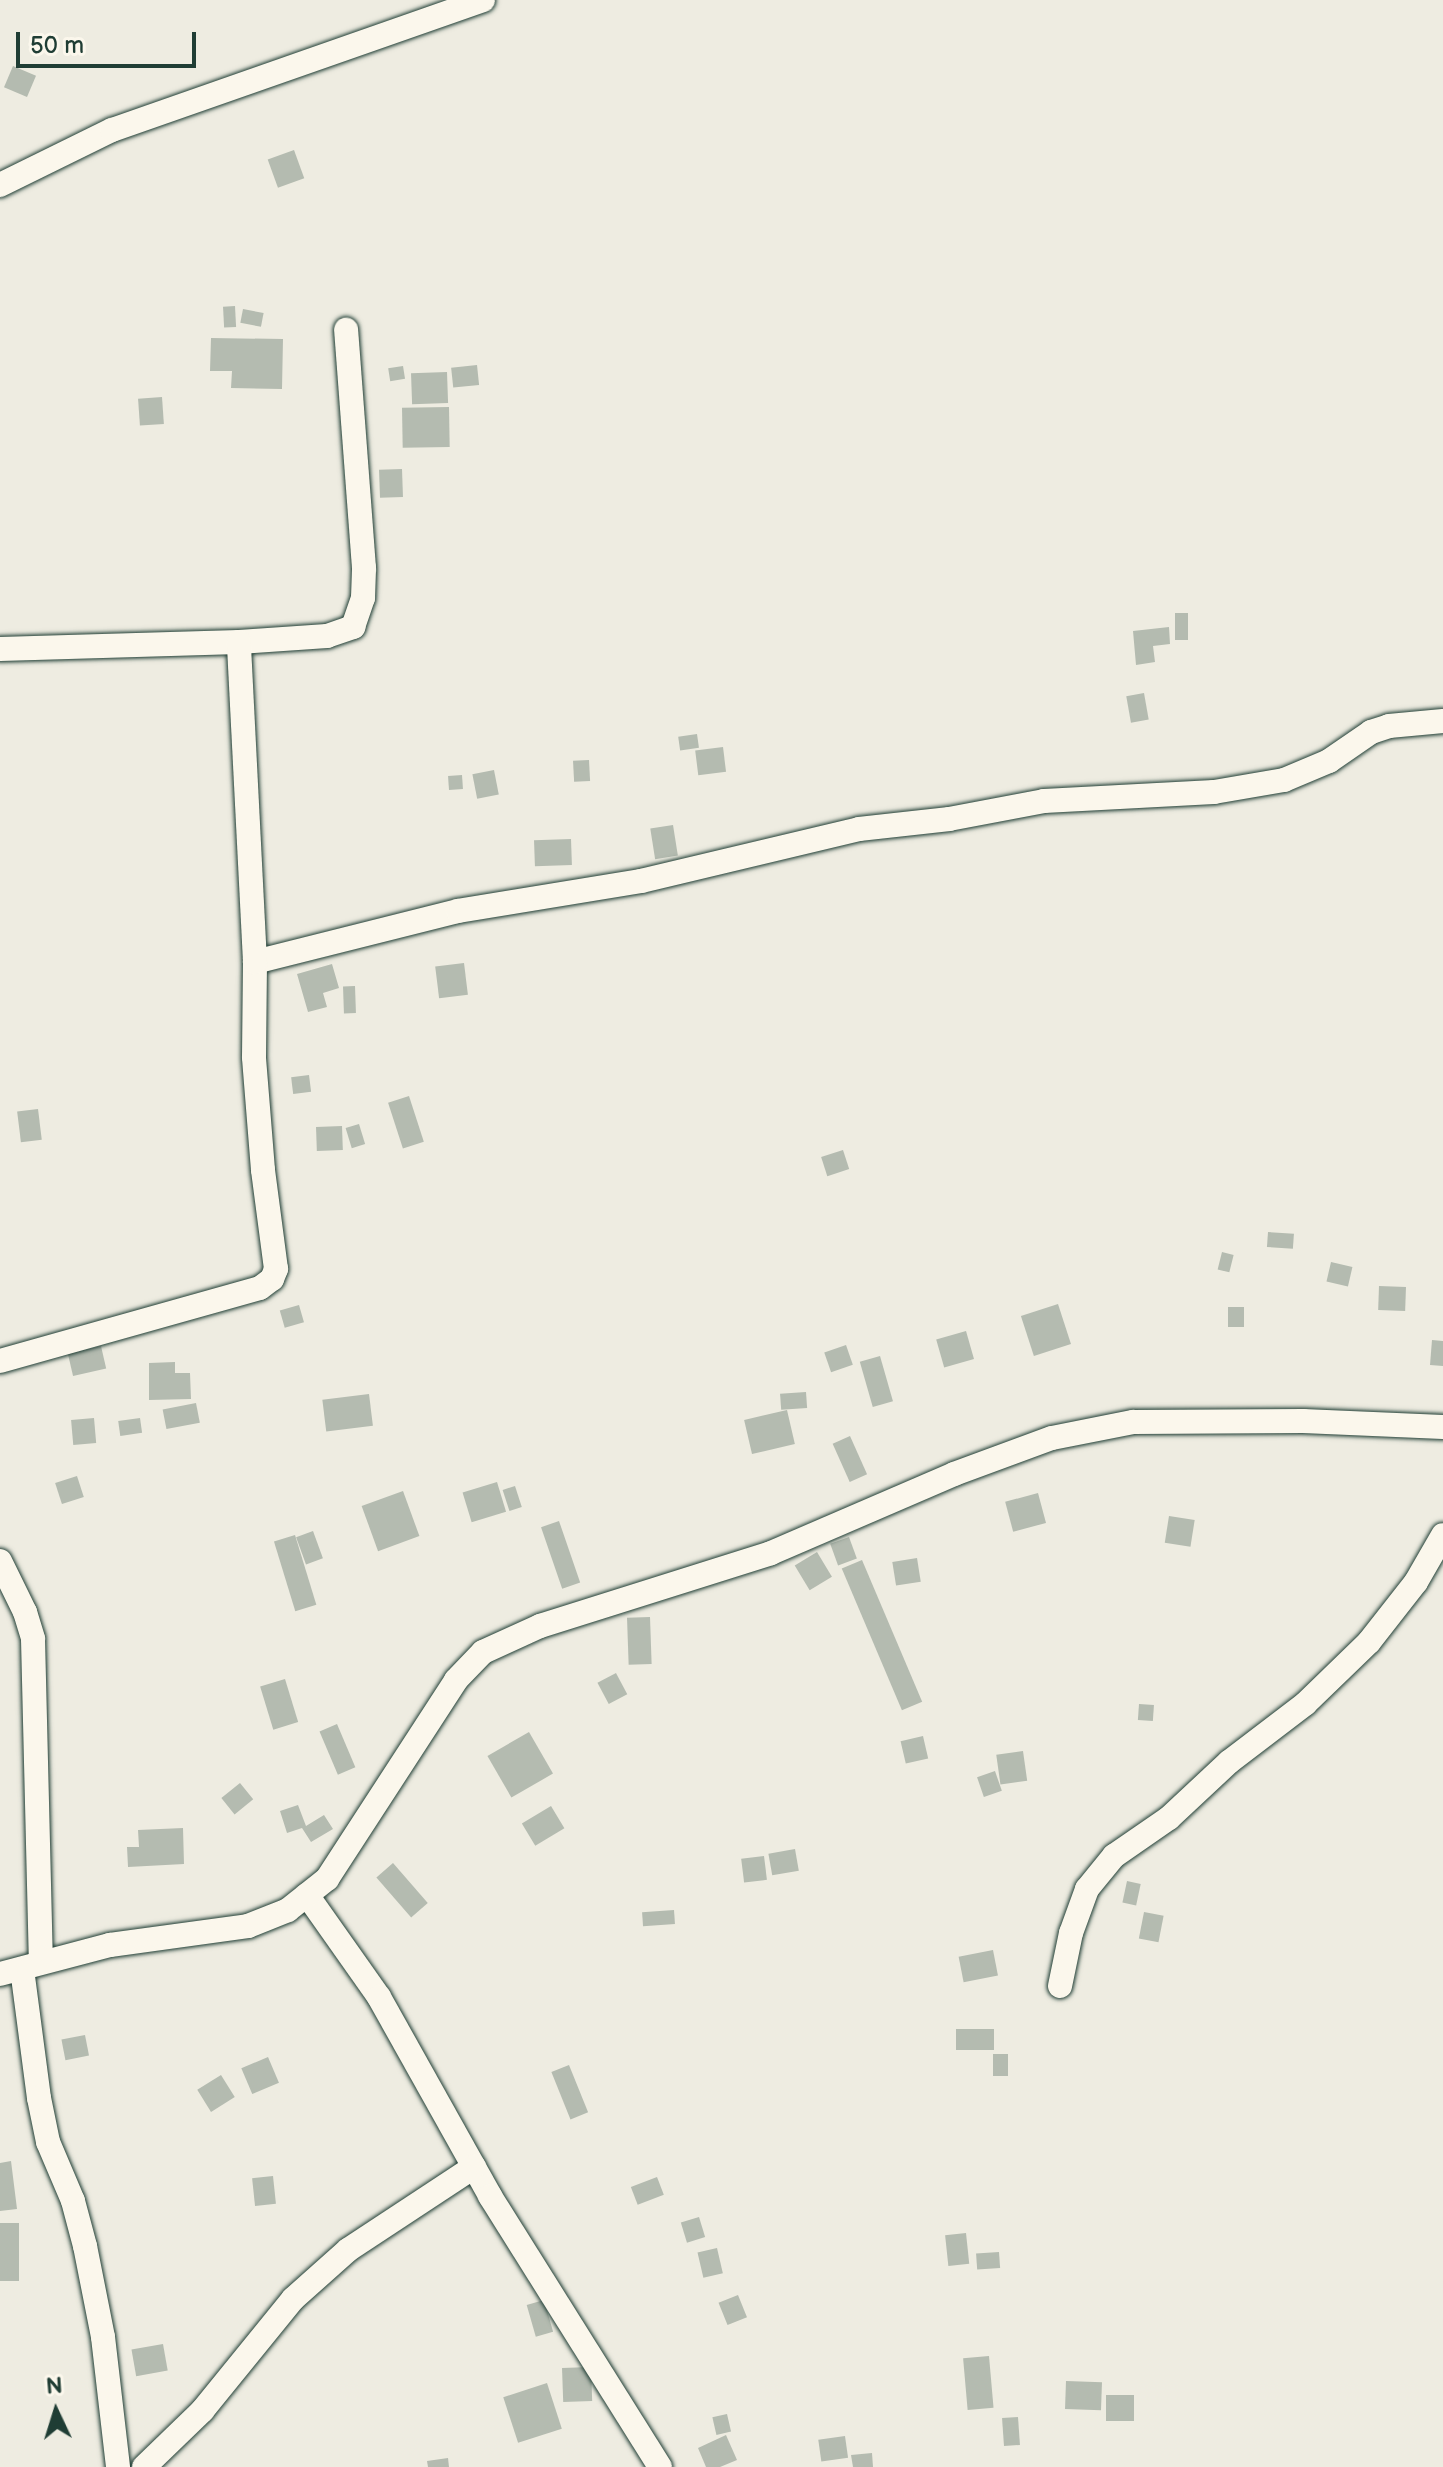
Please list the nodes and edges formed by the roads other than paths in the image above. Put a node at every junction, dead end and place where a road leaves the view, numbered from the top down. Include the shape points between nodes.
1 (483, 0) edge
2 (0, 185) edge
3 (346, 330) dead end
4 (239, 642) junction
5 (0, 649) edge
6 (1443, 721) edge
7 (255, 962) junction
8 (0, 1361) edge
9 (1443, 1427) edge
10 (1443, 1535) edge
11 (0, 1561) edge
12 (307, 1895) junction
13 (21, 1968) edge
14 (1060, 1986) dead end
15 (474, 2167) junction
16 (118, 2467) edge
17 (144, 2467) edge
18 (660, 2467) edge

1 - 2 street via 112,130
3 - 4 street via 364,568 359,614 344,633
4 - 5 street
4 - 7 street
6 - 7 street via 1380,729 1329,761 1284,780 1214,792 1044,801 859,829 641,881 458,911
7 - 8 street via 254,1057 263,1170 277,1253 272,1279 213,1303
9 - 12 street via 1133,1422 1052,1438 771,1553 540,1626 483,1652 456,1680 334,1869
10 - 14 street via 1416,1582 1369,1642 1305,1704 1229,1762 1169,1818 1114,1856 1087,1889
11 - 13 street via 33,1639
12 - 13 street via 288,1910 248,1926 110,1945
12 - 15 street via 379,1997
13 - 16 street via 45,2127 73,2201 97,2307
15 - 17 street via 348,2250 293,2299 202,2411
15 - 18 street

